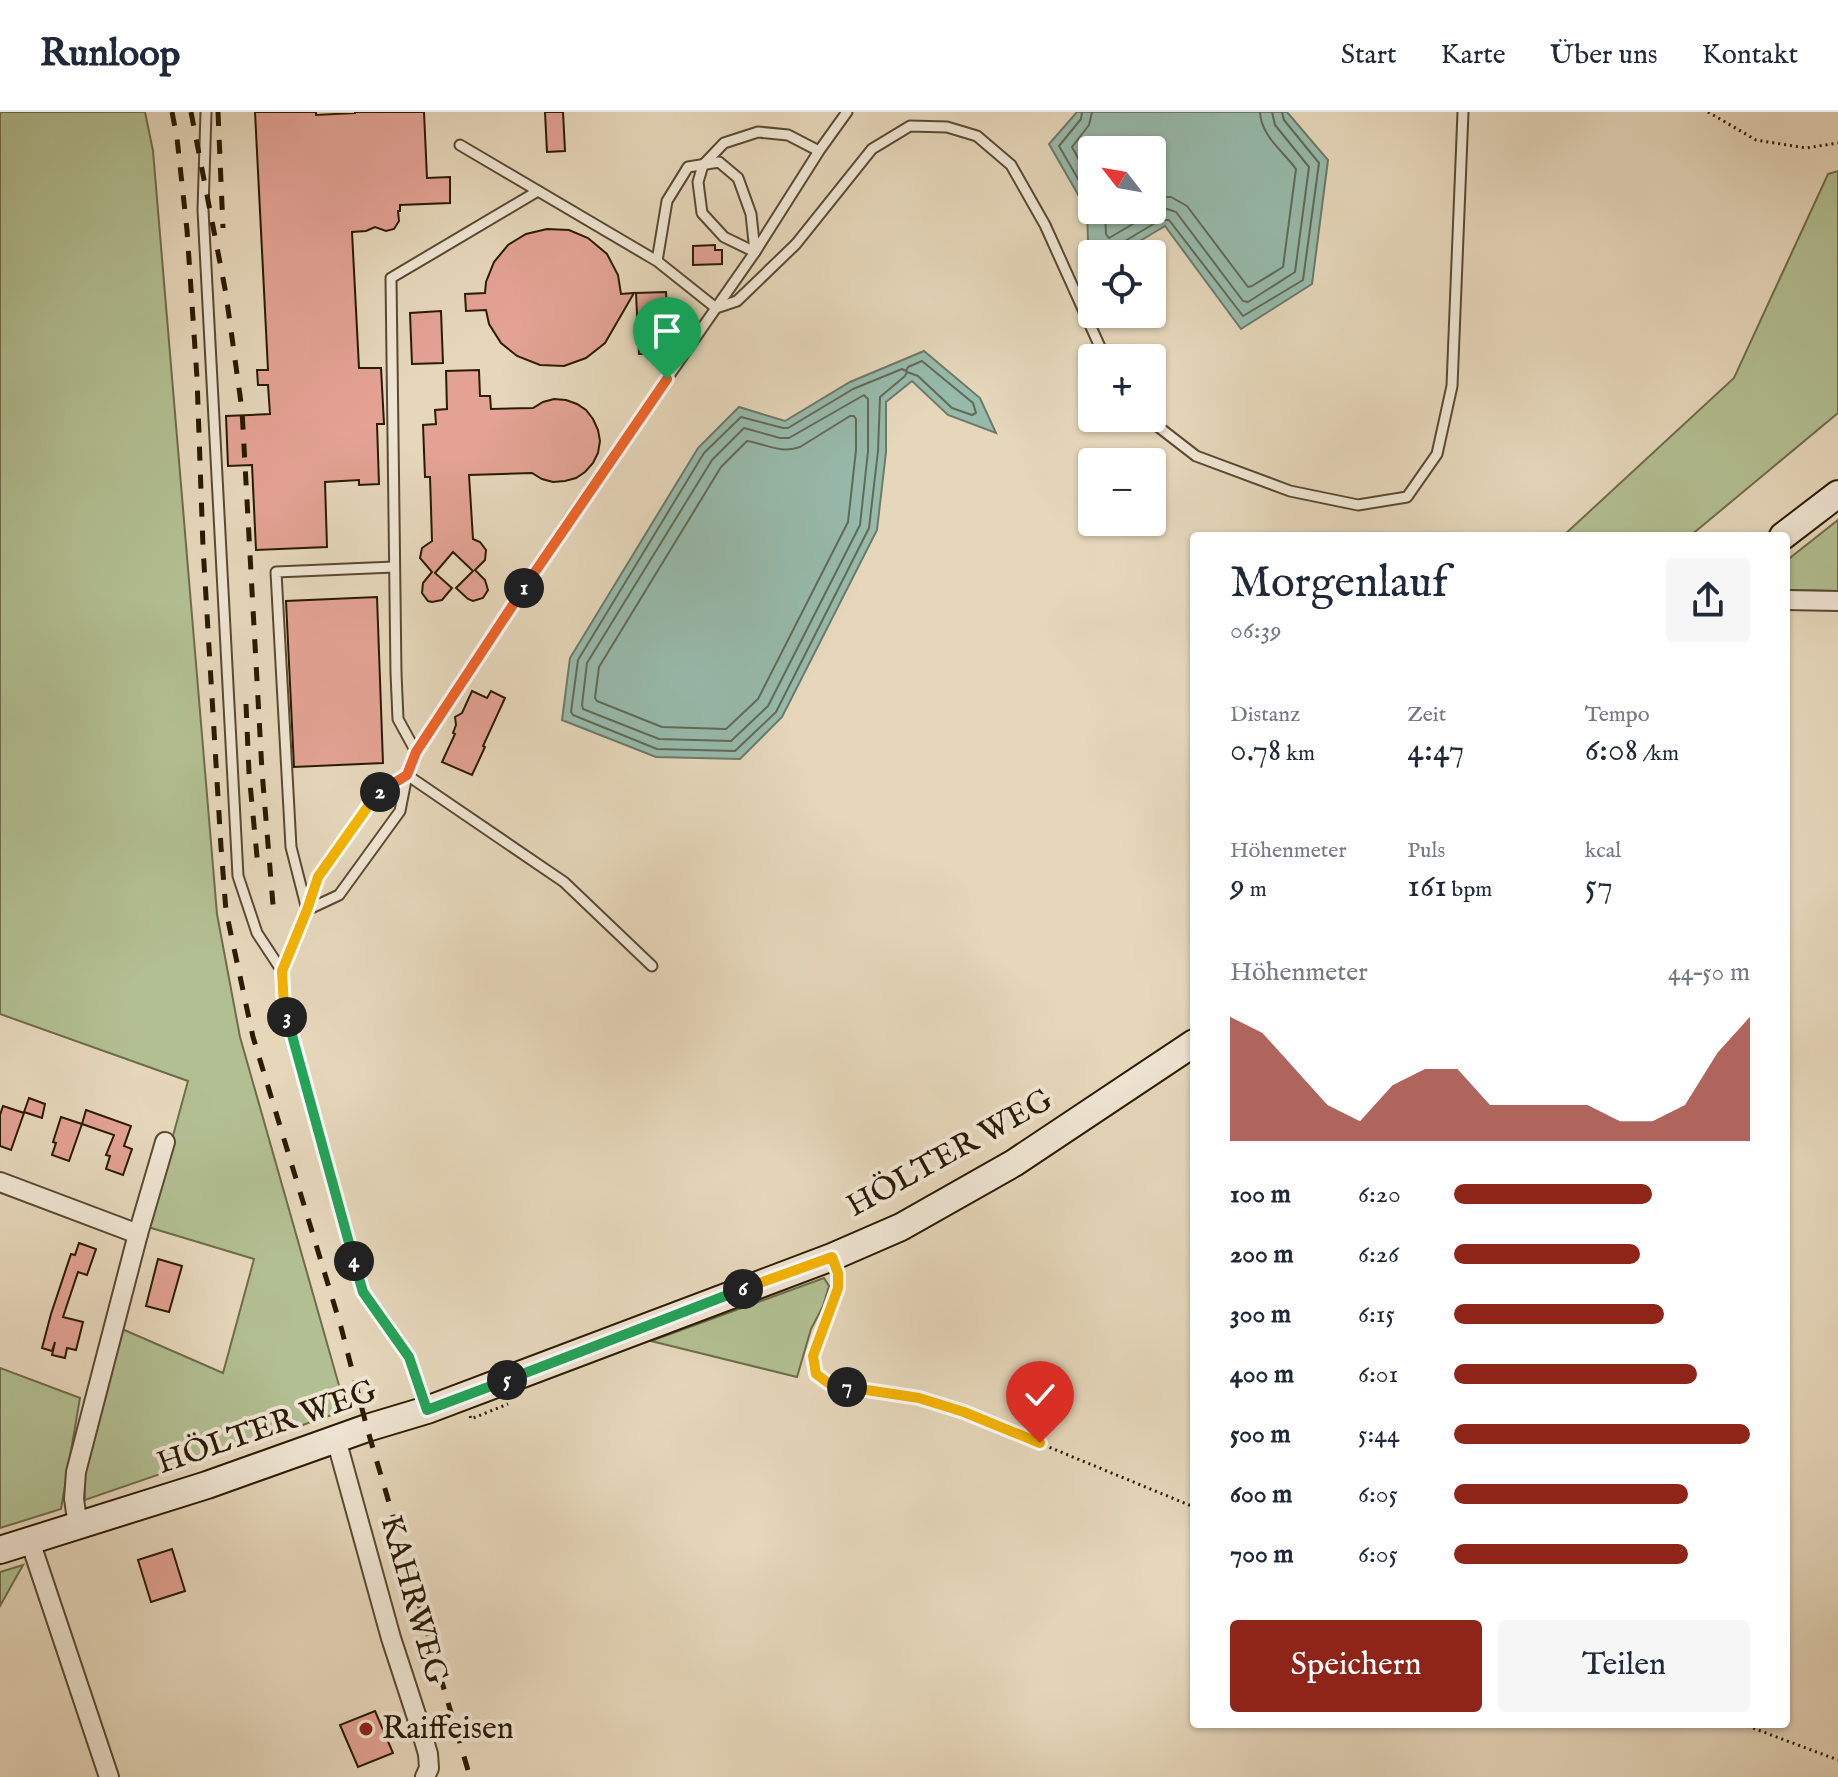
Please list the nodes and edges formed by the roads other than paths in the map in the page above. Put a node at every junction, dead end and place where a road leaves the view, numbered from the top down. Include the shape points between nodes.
1 (206, 112) edge
2 (847, 112) edge
3 (1463, 112) edge
4 (460, 145) dead end
5 (819, 151) junction
6 (703, 165) junction
7 (538, 191) junction
8 (755, 252) junction
9 (657, 261) junction
10 (716, 308) junction
11 (1099, 344) edge
12 (1165, 432) edge
13 (1838, 494) edge
14 (1788, 532) edge
15 (394, 567) junction
16 (1790, 600) edge
17 (1838, 601) edge
18 (416, 752) junction
19 (407, 775) junction
20 (307, 910) junction
21 (652, 966) dead end
22 (282, 971) junction
23 (1190, 1046) edge
24 (165, 1142) dead end
25 (0, 1182) edge
26 (138, 1234) junction
27 (427, 1410) junction
28 (336, 1439) junction
29 (78, 1526) junction
30 (30, 1541) junction
31 (0, 1550) edge
32 (109, 1777) edge
33 (425, 1777) edge

1 - 22 lane via 203,210 238,876 257,933
2 - 5 lane
3 - 12 lane via 1452,386 1437,454 1407,497 1358,505 1290,491 1196,456
4 - 7 lane
5 - 6 lane via 788,135 758,132 724,143
5 - 8 lane
6 - 8 lane via 698,182 702,213 724,237
6 - 8 lane via 719,162 738,178 751,214
6 - 9 lane via 688,167 667,201
7 - 9 lane
7 - 15 lane via 391,278
8 - 10 lane
9 - 10 lane
10 - 11 lane via 737,301 796,244 872,149 910,126 947,127 977,136 1011,165 1045,225
10 - 18 lane
13 - 14 main road
15 - 18 lane via 398,719
15 - 20 lane via 276,572 291,847
16 - 17 street
18 - 19 lane
19 - 20 lane via 376,795 318,877
19 - 20 lane via 400,811 339,895
19 - 21 lane via 564,882
20 - 22 lane
22 - 27 lane via 284,1007 363,1292 409,1357
23 - 27 main road, HÖLTER WEG via 1014,1163 901,1227
24 - 26 street
25 - 26 street
26 - 29 street via 76,1472
27 - 28 main road, HÖLTER WEG
28 - 29 main road, HÖLTER WEG
28 - 33 street, KAHRWEG via 428,1754
29 - 30 main road, HÖLTER WEG
30 - 31 main road, HÖLTER WEG
30 - 32 street

